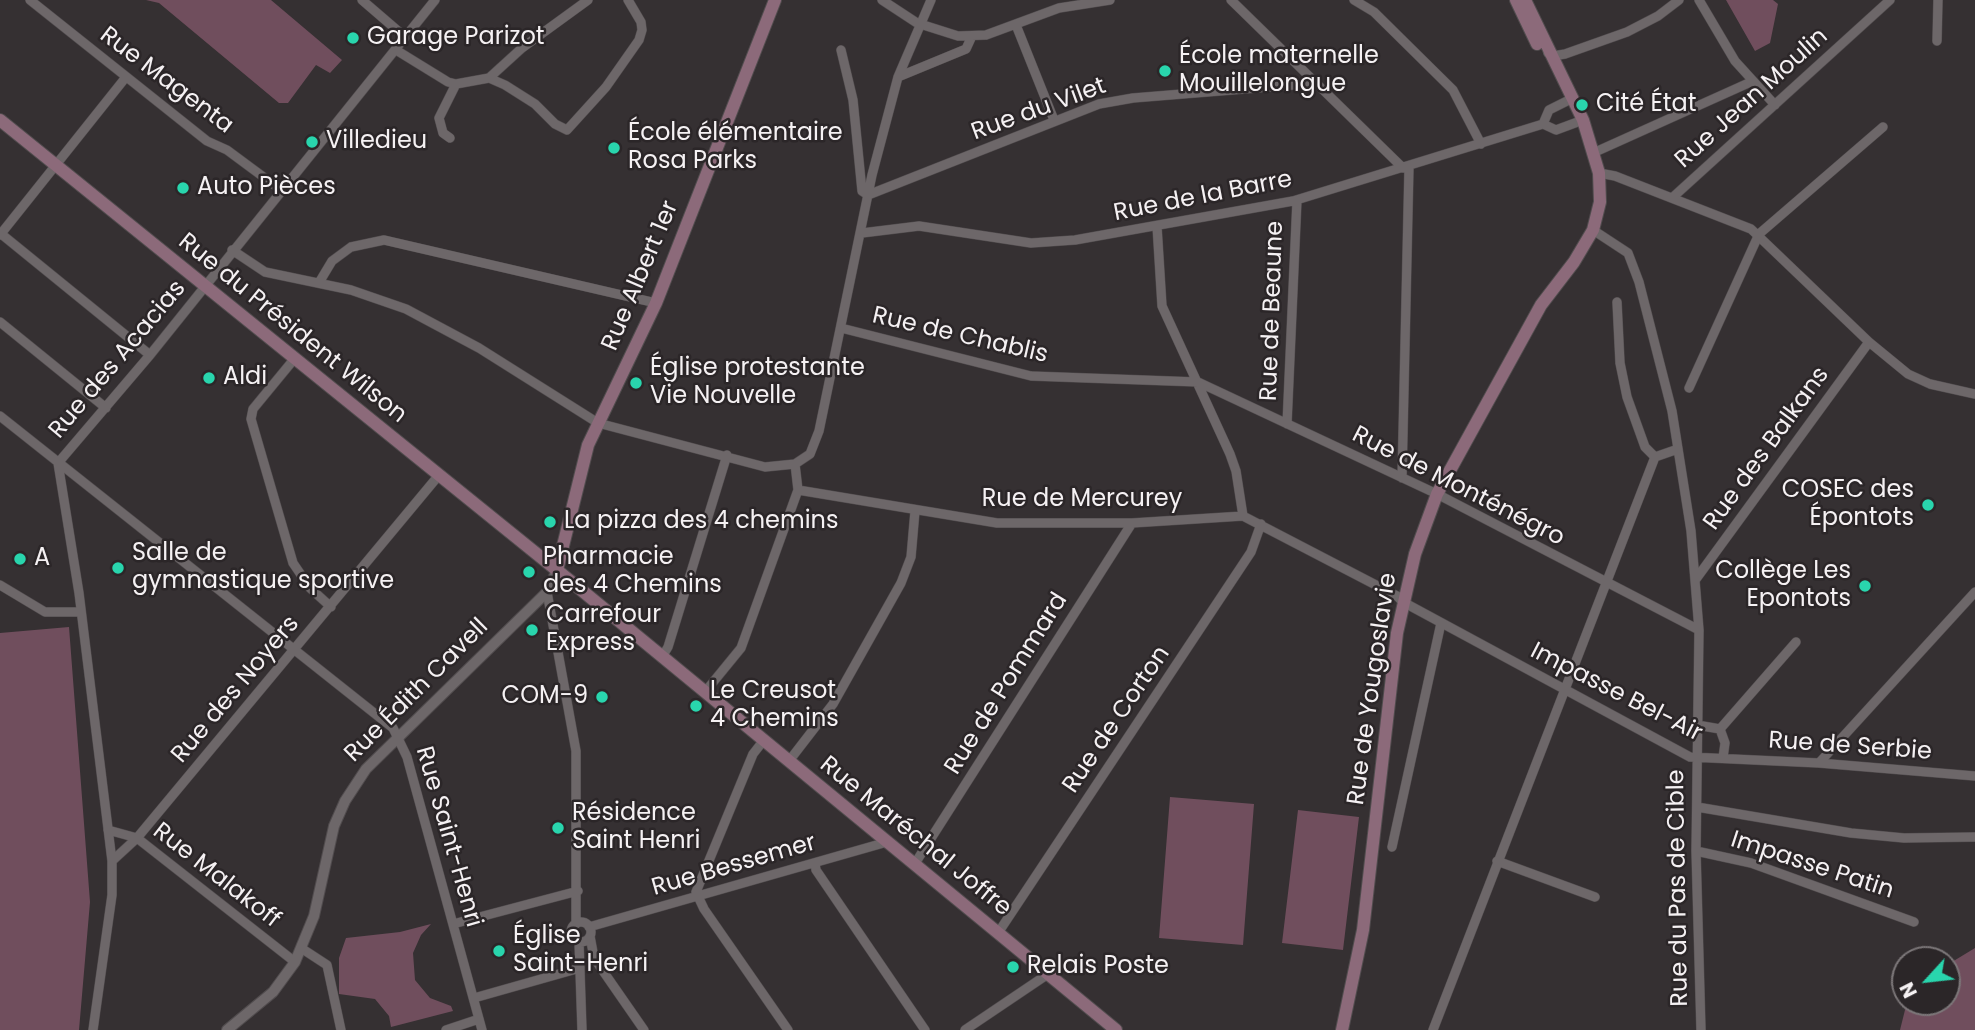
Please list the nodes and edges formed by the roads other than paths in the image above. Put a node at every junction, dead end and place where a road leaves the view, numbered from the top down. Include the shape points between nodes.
1 (30, 0) edge
2 (362, 0) edge
3 (435, 0) edge
4 (588, 0) edge
5 (628, 0) edge
6 (775, 0) edge
7 (883, 0) edge
8 (931, 0) edge
9 (1110, 0) edge
10 (1231, 0) edge
11 (1354, 0) edge
12 (1516, 0) edge
13 (1525, 0) edge
14 (1679, 0) edge
15 (1699, 0) edge
16 (1890, 0) edge
17 (1938, 0) edge
18 (921, 24) junction
19 (1016, 25) junction
20 (972, 36) junction
21 (405, 37) junction
22 (1937, 41) dead end
23 (1539, 47) junction
24 (396, 50) junction
25 (841, 50) dead end
26 (1553, 56) junction
27 (126, 76) junction
28 (898, 77) junction
29 (489, 79) junction
30 (1312, 79) junction
31 (1753, 81) junction
32 (456, 84) junction
33 (1570, 100) junction
34 (1775, 105) junction
35 (0, 120) edge
36 (1055, 120) junction
37 (1580, 121) junction
38 (1543, 124) junction
39 (1883, 127) dead end
40 (450, 138) dead end
41 (1481, 144) junction
42 (1593, 153) junction
43 (57, 166) junction
44 (1406, 168) junction
45 (1599, 173) junction
46 (281, 190) junction
47 (868, 195) junction
48 (1672, 198) junction
49 (1297, 200) junction
50 (1157, 226) junction
51 (1593, 230) junction
52 (862, 233) junction
53 (0, 234) edge
54 (1759, 234) junction
55 (232, 250) junction
56 (320, 281) junction
57 (205, 285) junction
58 (1617, 302) dead end
59 (656, 303) junction
60 (0, 322) edge
61 (841, 328) junction
62 (1869, 342) junction
63 (150, 355) junction
64 (295, 358) junction
65 (1198, 382) junction
66 (1689, 388) dead end
67 (1975, 394) edge
68 (106, 408) junction
69 (0, 416) edge
70 (598, 423) junction
71 (1287, 424) junction
72 (1678, 449) junction
73 (727, 455) junction
74 (1655, 457) junction
75 (58, 463) junction
76 (795, 464) junction
77 (439, 475) junction
78 (1402, 478) junction
79 (798, 490) junction
80 (1437, 494) junction
81 (915, 511) junction
82 (1242, 516) junction
83 (1132, 523) junction
84 (1261, 524) junction
85 (557, 570) junction
86 (1696, 579) junction
87 (1606, 584) junction
88 (0, 585) edge
89 (547, 592) junction
90 (1975, 592) edge
91 (1403, 602) junction
92 (331, 607) junction
93 (82, 612) junction
94 (1441, 623) junction
95 (1699, 630) junction
96 (1796, 642) dead end
97 (295, 650) junction
98 (662, 657) junction
99 (1565, 689) junction
100 (705, 692) junction
101 (1697, 726) junction
102 (1720, 729) junction
103 (399, 736) junction
104 (764, 740) junction
105 (1697, 758) junction
106 (1723, 758) junction
107 (789, 761) junction
108 (1819, 763) junction
109 (1975, 776) edge
110 (1696, 807) junction
111 (108, 830) junction
112 (1975, 837) edge
113 (137, 838) junction
114 (887, 842) junction
115 (1392, 847) dead end
116 (1696, 851) junction
117 (112, 861) junction
118 (1497, 861) junction
119 (815, 863) junction
120 (914, 864) junction
121 (578, 891) junction
122 (698, 896) junction
123 (1595, 897) dead end
124 (1914, 922) dead end
125 (453, 924) junction
126 (576, 924) junction
127 (590, 932) junction
128 (998, 933) junction
129 (579, 942) junction
130 (301, 948) junction
131 (295, 962) junction
132 (580, 968) junction
133 (1048, 974) junction
134 (474, 998) junction
135 (479, 1019) junction
136 (93, 1030) edge
137 (227, 1030) edge
138 (341, 1030) edge
139 (446, 1030) edge
140 (482, 1030) edge
141 (582, 1030) edge
142 (644, 1030) edge
143 (788, 1030) edge
144 (925, 1030) edge
145 (965, 1030) edge
146 (1116, 1030) edge
147 (1342, 1030) edge
148 (1433, 1030) edge
149 (1700, 1030) edge

1 - 27 street, Rue Magenta
2 - 21 street
3 - 21 street, Rue des Acacias
4 - 29 street via 522,48
5 - 29 street via 641,22 639,40 571,127 561,129 522,94
6 - 59 main road, Rue Albert 1er
7 - 18 street
8 - 18 street
9 - 19 street via 1059,8
10 - 30 street
11 - 41 street via 1374,12 1453,90
12 - 23 main road
13 - 26 main road
14 - 26 street via 1627,32
15 - 31 street via 1735,61
16 - 34 street, Rue Jean Moulin
17 - 22 street
18 - 20 street
18 - 28 street
19 - 20 street
19 - 36 street
20 - 28 street via 966,49
21 - 24 street, Rue des Acacias
23 - 26 street
23 - 33 main road
24 - 32 street
24 - 46 street, Rue des Acacias
25 - 47 street via 853,100 862,191
26 - 33 main road
27 - 43 street
27 - 46 street, Rue Magenta via 207,141 236,156
28 - 47 street
29 - 32 street
30 - 36 street, Rue du Vilet via 1306,84 1133,98
30 - 44 street
31 - 34 street
31 - 42 street
32 - 40 street via 439,118 443,134
33 - 37 main road, Rue de Yougoslavie
33 - 38 street, Rue de la Barre via 1549,110
34 - 48 street, Rue Jean Moulin
35 - 43 main road, Rue du Président Wilson
36 - 47 street, Rue du Vilet
37 - 38 street, Rue de la Barre via 1556,130
37 - 42 main road, Rue de Yougoslavie
38 - 41 street, Rue de la Barre
39 - 54 street
41 - 44 street, Rue de la Barre
42 - 45 main road, Rue de Yougoslavie
43 - 53 street
43 - 57 main road, Rue du Président Wilson
44 - 49 street, Rue de la Barre
44 - 78 street
45 - 48 street
45 - 51 main road, Rue de Yougoslavie via 1600,202
46 - 55 street, Rue des Acacias
47 - 52 street
48 - 54 street
49 - 50 street, Rue de la Barre
49 - 71 street, Rue de Beaune
50 - 52 street, Rue de la Barre via 1054,243 919,226
50 - 65 street via 1162,306
51 - 72 street, Rue du Pas de Cible via 1628,253 1672,411
51 - 80 main road, Rue de Yougoslavie via 1541,305
52 - 61 street
53 - 63 street
54 - 62 street
54 - 66 street
55 - 56 street via 265,272
55 - 57 street, Rue des Acacias
56 - 59 street via 332,261 351,247 384,240
56 - 70 street via 423,318
57 - 63 street, Rue des Acacias
57 - 64 main road, Rue du Président Wilson
58 - 74 street via 1627,397 1644,447
59 - 70 main road, Rue Albert 1er
60 - 68 street
61 - 65 street, Rue de Chablis via 1031,376
61 - 76 street via 815,445
62 - 67 street via 1908,374
62 - 86 street, Rue des Balkans
63 - 68 street, Rue des Acacias
64 - 77 main road, Rue du Président Wilson
64 - 92 street via 253,409 251,419 293,563
65 - 71 street, Rue de Monténégro
65 - 82 street via 1235,465
68 - 75 street, Rue des Acacias
69 - 75 street
70 - 73 street
70 - 85 main road, Rue Albert 1er via 584,454
71 - 78 street, Rue de Monténégro
72 - 74 street
72 - 86 street, Rue du Pas de Cible
73 - 76 street via 765,467
73 - 98 street
74 - 87 street
75 - 93 street, Rue des Acacias
75 - 97 street
76 - 79 street
77 - 85 main road, Rue du Président Wilson
77 - 92 street, Rue des Noyers
78 - 80 street, Rue de Monténégro
79 - 81 street, Rue de Mercurey
79 - 100 street via 741,648
80 - 87 street, Rue de Monténégro
80 - 91 main road, Rue de Yougoslavie
81 - 83 street, Rue de Mercurey via 997,523
81 - 107 street via 911,557 901,583 833,704
82 - 83 street, Rue de Mercurey
82 - 84 street
83 - 120 street, Rue de Pommard
84 - 91 street
84 - 128 street, Rue de Corton via 1251,552
85 - 89 street, Rue Édith Cavell
85 - 98 main road, Rue Maréchal Joffre
86 - 95 street, Rue du Pas de Cible
87 - 95 street, Rue de Monténégro
87 - 99 street
88 - 93 street via 45,612
89 - 103 street, Rue Édith Cavell
89 - 121 street via 574,734
90 - 108 street
91 - 94 street, Impasse Bel-Air
91 - 147 main road, Rue de Yougoslavie via 1363,930
92 - 97 street, Rue des Noyers
93 - 111 street, Rue des Acacias
94 - 99 street, Impasse Bel-Air
94 - 115 street
95 - 101 street, Rue du Pas de Cible
96 - 102 street, Impasse Bel-Air
97 - 103 street
97 - 113 street, Rue des Noyers
98 - 100 main road, Rue Maréchal Joffre
99 - 105 street, Impasse Bel-Air
99 - 118 street
100 - 104 main road, Rue Maréchal Joffre
101 - 102 street
101 - 105 street, Rue du Pas de Cible
102 - 106 street, Impasse Bel-Air via 1725,743
103 - 125 street, Rue Saint-Henri
103 - 130 street, Rue Édith Cavell via 366,769 345,801 326,850 314,916
104 - 107 main road, Rue Maréchal Joffre
104 - 122 street via 753,754 698,884
105 - 106 street, Impasse Bel-Air
105 - 110 street, Rue du Pas de Cible
106 - 108 street, Rue de Serbie
107 - 114 main road, Rue Maréchal Joffre
108 - 109 street, Rue de Serbie
110 - 112 street via 1851,833
110 - 116 street, Rue du Pas de Cible
111 - 113 street, Rue Malakoff
111 - 117 street, Rue des Acacias
113 - 117 street, Rue des Noyers
113 - 131 street, Rue Malakoff
114 - 119 street, Rue Bessemer
114 - 120 main road, Rue Maréchal Joffre
116 - 124 street, Impasse Patin via 1751,863
116 - 149 street, Rue du Pas de Cible
117 - 136 street, Rue des Acacias via 112,895
118 - 123 street
118 - 148 street
119 - 122 street, Rue Bessemer
119 - 144 street
120 - 128 main road, Rue Maréchal Joffre
121 - 125 street
121 - 126 street
122 - 127 street, Rue Bessemer
122 - 143 street
125 - 134 street, Rue Saint-Henri
126 - 127 street via 584,923
126 - 129 street via 572,934
127 - 129 street, Rue Bessemer
127 - 142 street via 594,958
128 - 133 main road, Rue Maréchal Joffre
129 - 132 street
130 - 131 street, Rue Édith Cavell
130 - 138 street via 327,965
131 - 137 street, Rue Édith Cavell via 272,992
132 - 134 street
132 - 141 street
133 - 145 street
133 - 146 main road, Rue Maréchal Joffre
134 - 135 street, Rue Saint-Henri
135 - 139 street
135 - 140 street, Rue Saint-Henri

